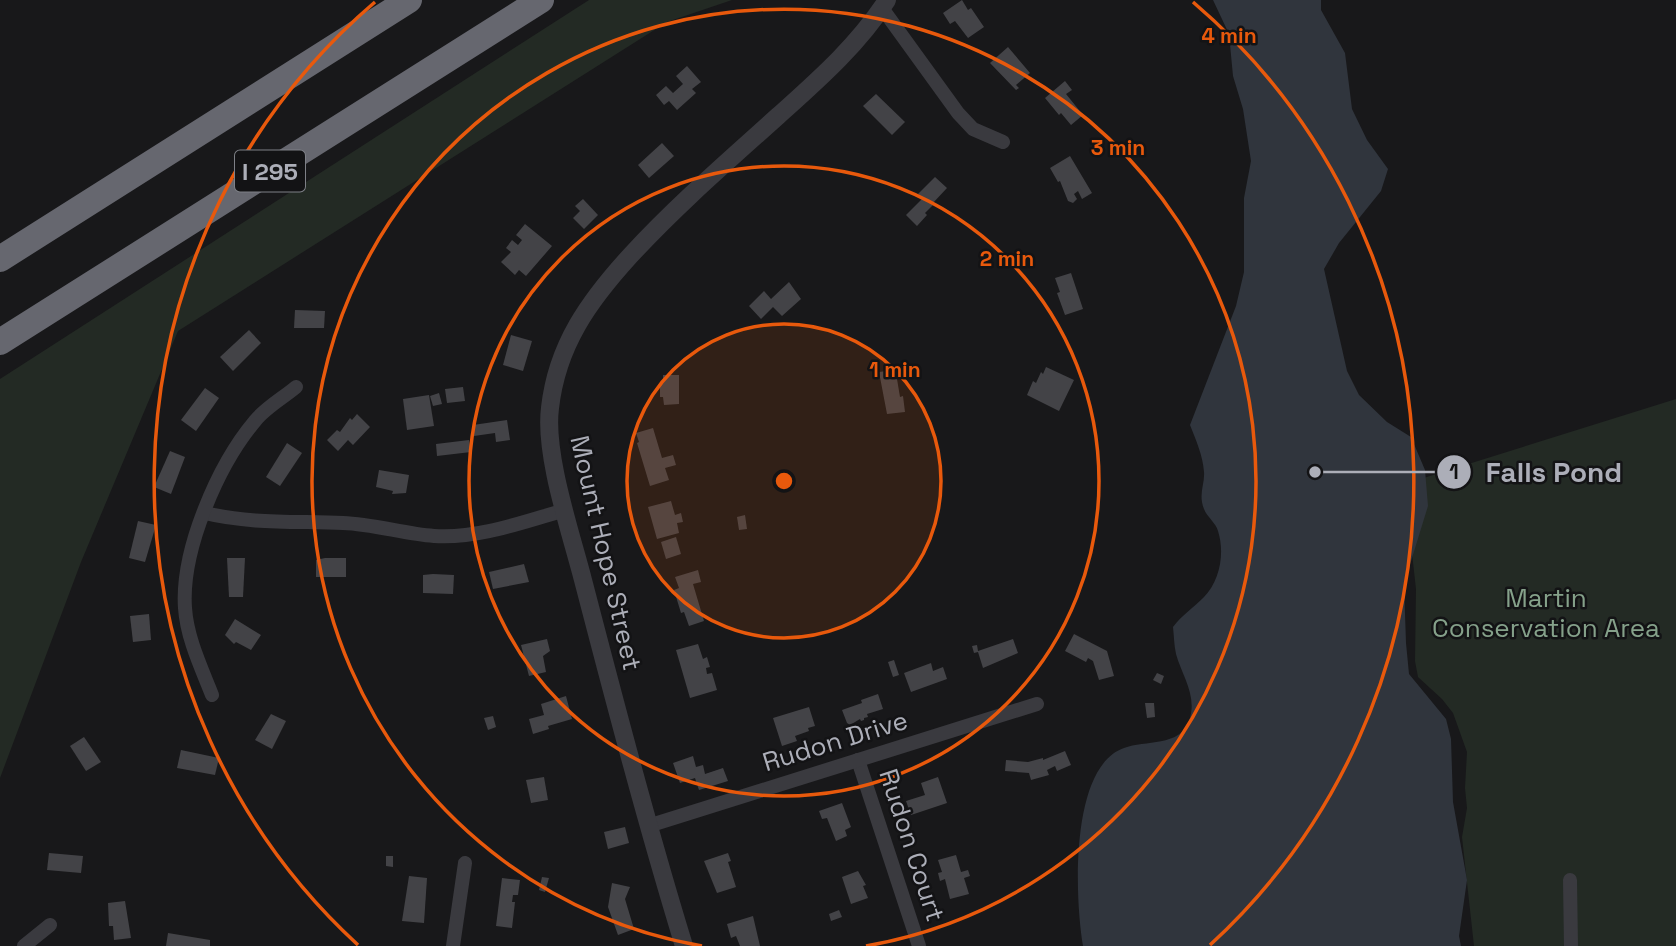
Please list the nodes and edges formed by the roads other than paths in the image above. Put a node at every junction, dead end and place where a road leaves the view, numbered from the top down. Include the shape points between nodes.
1 (409, 0) edge
2 (541, 0) edge
3 (884, 4) edge
4 (1003, 142) dead end
5 (0, 259) edge
6 (0, 342) edge
7 (296, 387) dead end
8 (565, 510) junction
9 (205, 513) junction
10 (212, 695) dead end
11 (1037, 704) dead end
12 (858, 760) junction
13 (648, 826) junction
14 (465, 863) dead end
15 (1570, 880) dead end
16 (50, 925) dead end
17 (24, 946) edge
18 (453, 946) edge
19 (684, 946) edge
20 (919, 946) edge
21 (1572, 946) edge

1 - 5 highway, I 295
2 - 6 highway, I 295
3 - 4 street via 958,113 973,130
3 - 8 street, Mount Hope Street via 839,60 595,294 565,346 549,411
7 - 9 street via 257,418 234,447
8 - 9 street via 504,528 435,536 348,523 232,520
8 - 13 street, Mount Hope Street
9 - 10 street via 193,542 185,610
11 - 12 street, Rudon Drive
12 - 13 street, Rudon Drive
12 - 20 street, Rudon Court
13 - 19 street, Mount Hope Street
14 - 18 street
15 - 21 street
16 - 17 street

